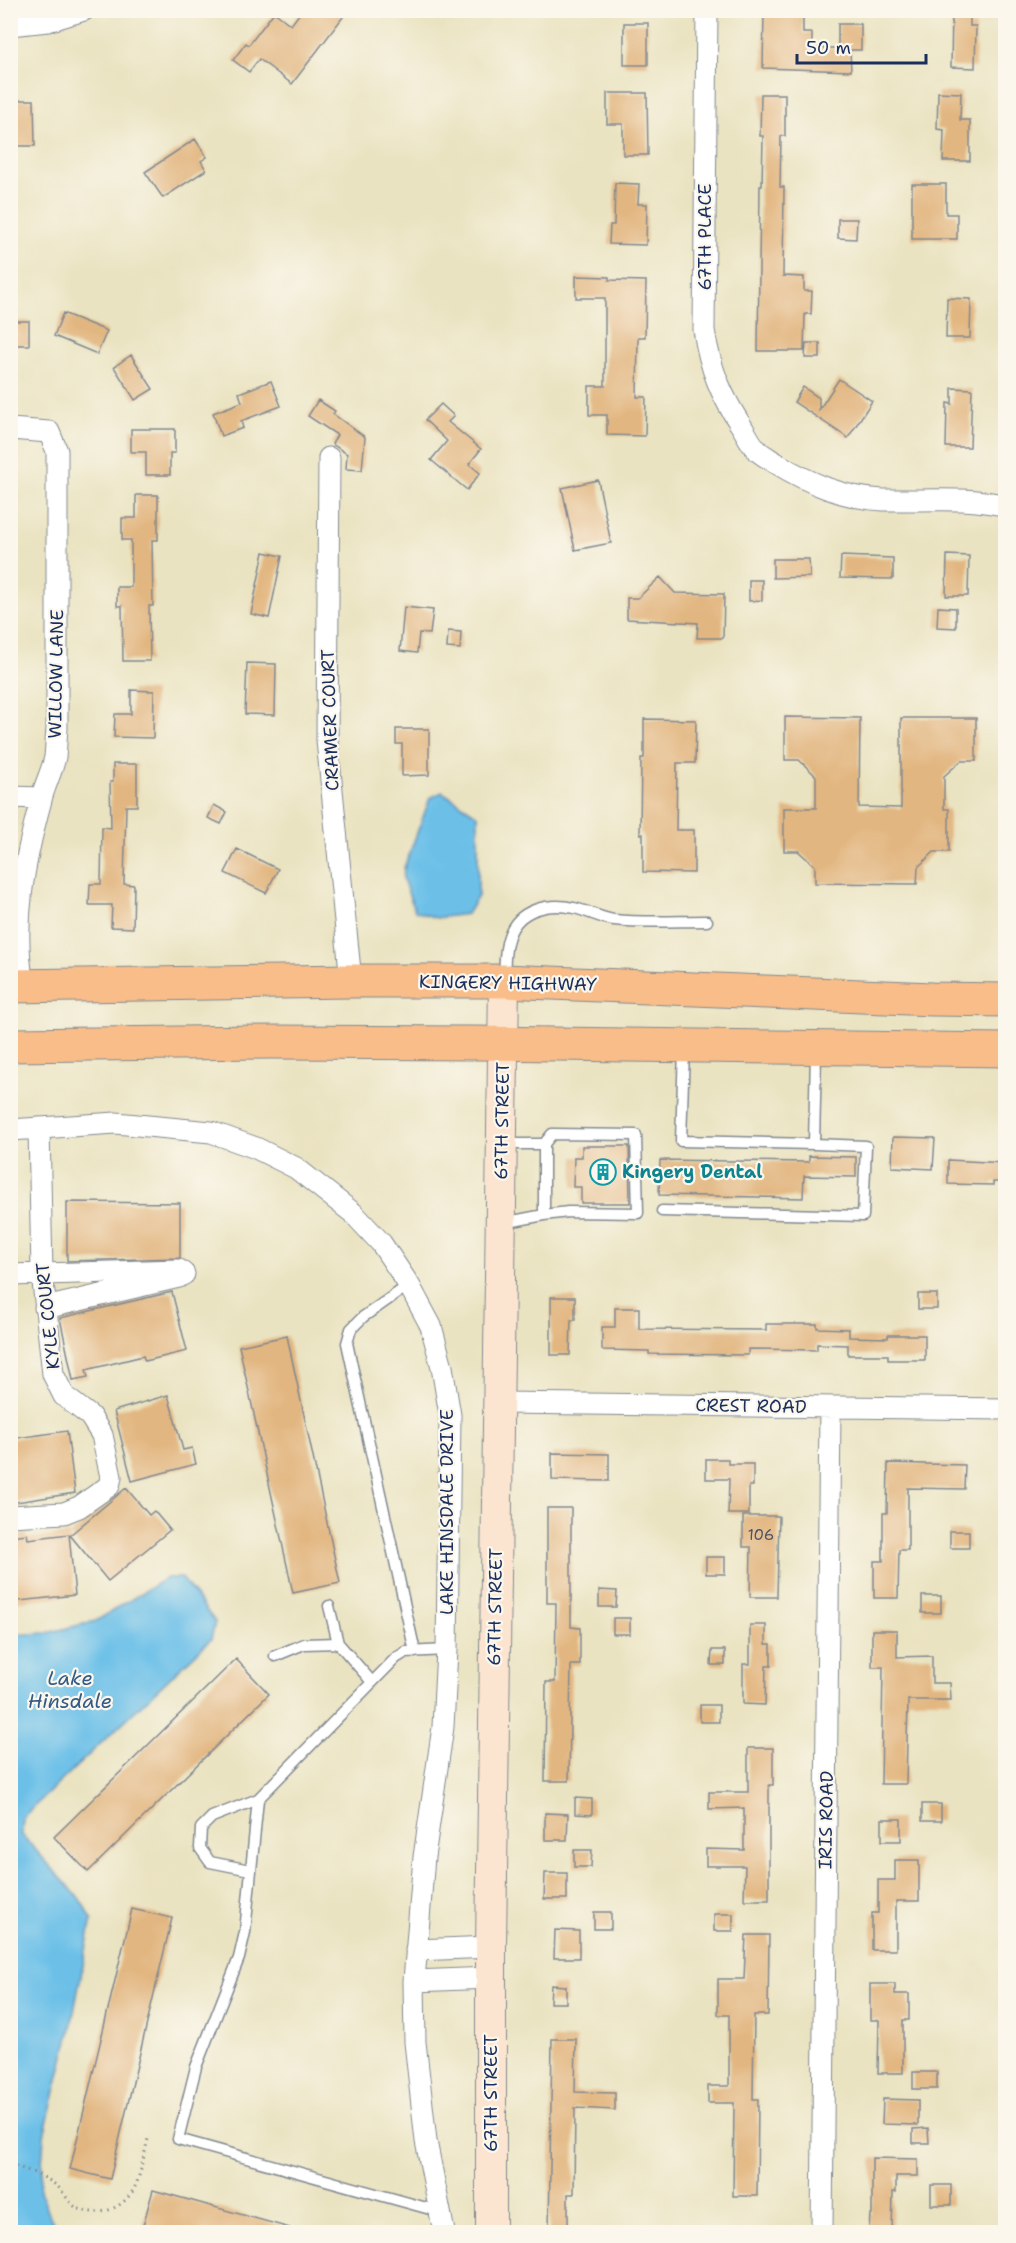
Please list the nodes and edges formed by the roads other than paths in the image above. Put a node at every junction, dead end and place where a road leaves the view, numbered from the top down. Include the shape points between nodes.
1 (84, 10) edge
2 (707, 10) edge
3 (10, 25) edge
4 (10, 429) edge
5 (329, 458) dead end
6 (1005, 506) edge
7 (10, 797) edge
8 (41, 798) junction
9 (707, 921) dead end
10 (351, 981) junction
11 (504, 981) junction
12 (16, 986) edge
13 (1005, 1000) edge
14 (503, 1043) junction
15 (10, 1045) edge
16 (684, 1046) junction
17 (816, 1047) junction
18 (1005, 1050) edge
19 (39, 1128) junction
20 (10, 1130) edge
21 (501, 1144) junction
22 (544, 1144) junction
23 (814, 1144) junction
24 (662, 1211) dead end
25 (544, 1215) junction
26 (500, 1224) junction
27 (42, 1274) junction
28 (10, 1277) edge
29 (409, 1285) junction
30 (45, 1308) junction
31 (497, 1403) junction
32 (830, 1407) junction
33 (1005, 1409) edge
34 (10, 1516) edge
35 (329, 1606) dead end
36 (338, 1643) junction
37 (447, 1650) junction
38 (415, 1652) junction
39 (275, 1656) dead end
40 (372, 1682) junction
41 (258, 1799) junction
42 (250, 1870) junction
43 (490, 1947) junction
44 (416, 1950) junction
45 (490, 1978) junction
46 (414, 1981) junction
47 (442, 2222) edge
48 (491, 2232) edge
49 (822, 2232) edge

1 - 3 street via 48,21
2 - 6 street, 67TH PLACE via 704,330 709,358 728,406 757,451 811,483 854,497 986,501
4 - 8 street, WILLOW LANE via 49,432 57,451 57,729 55,757
5 - 10 street, CRAMER COURT via 327,740
7 - 8 street
8 - 12 street, WILLOW LANE via 19,899
9 - 11 lane via 616,920 565,906 539,908 518,921 510,934
10 - 11 highway, KINGERY HIGHWAY
10 - 12 highway, KINGERY HIGHWAY
11 - 13 highway, KINGERY HIGHWAY
11 - 14 street, 67TH STREET
14 - 15 highway
14 - 16 highway
14 - 21 street, 67TH STREET
16 - 17 highway
16 - 23 lane via 681,1142
17 - 18 highway
17 - 23 lane
19 - 20 street, LAKE HINSDALE DRIVE
19 - 27 street, KYLE COURT
19 - 29 street, LAKE HINSDALE DRIVE via 116,1123 167,1127 211,1132 256,1148 296,1168 353,1212 381,1243
21 - 22 lane
21 - 26 street, 67TH STREET
22 - 25 lane
22 - 25 lane via 552,1134 636,1135 639,1214
23 - 24 lane via 866,1146 863,1216
25 - 26 lane
26 - 31 street, 67TH STREET
27 - 28 street
27 - 30 street, KYLE COURT
27 - 30 street via 179,1270 184,1274
29 - 37 street, LAKE HINSDALE DRIVE via 431,1326 450,1415
29 - 38 lane via 363,1317 351,1329 347,1343
30 - 34 street, KYLE COURT via 58,1388 90,1416 102,1435 111,1478 109,1486 64,1513
31 - 32 street, CREST ROAD
31 - 43 street, 67TH STREET
32 - 33 street, CREST ROAD
32 - 49 street, IRIS ROAD
35 - 36 lane
36 - 39 lane via 304,1644
36 - 40 lane
37 - 38 lane
37 - 44 street, LAKE HINSDALE DRIVE via 443,1727 424,1857
38 - 40 lane via 405,1652 396,1658
40 - 41 lane
41 - 42 lane
41 - 42 lane via 212,1817 201,1828 200,1848 210,1862
42 - 47 lane via 239,1958 196,2067 178,2139
43 - 44 street
43 - 45 street, 67TH STREET
44 - 46 street, LAKE HINSDALE DRIVE
45 - 46 street
45 - 48 street, 67TH STREET
46 - 47 street, LAKE HINSDALE DRIVE via 426,2141

